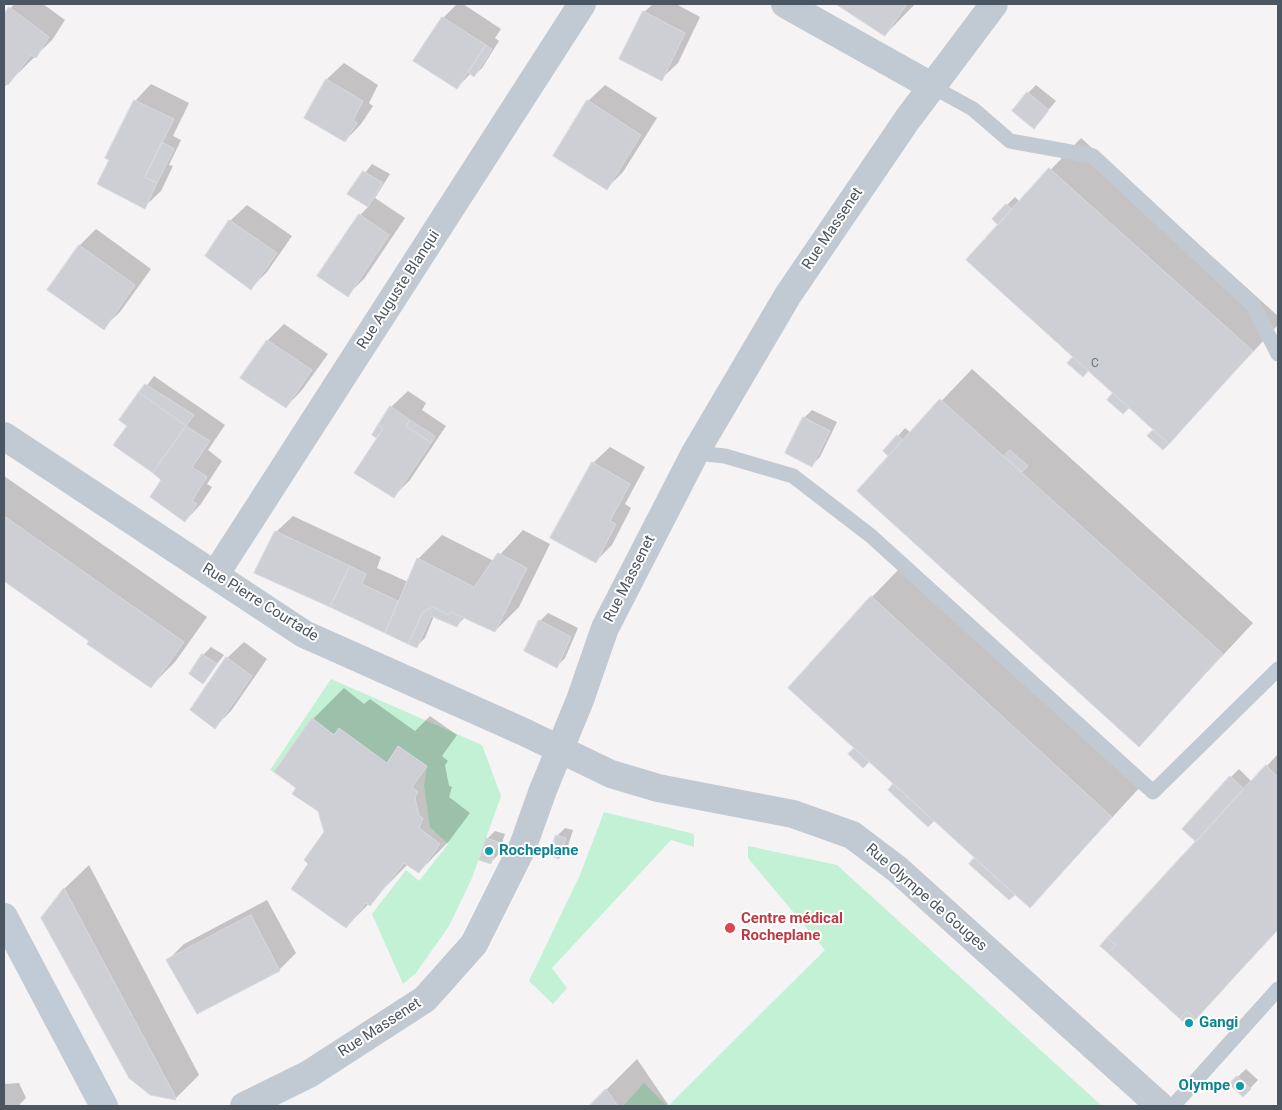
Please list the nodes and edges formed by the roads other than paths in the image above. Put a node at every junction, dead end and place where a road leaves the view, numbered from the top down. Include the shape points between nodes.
1 (582, 4) edge
2 (785, 4) edge
3 (994, 4) edge
4 (933, 87) junction
5 (1278, 354) edge
6 (4, 436) edge
7 (694, 453) junction
8 (215, 575) junction
9 (1278, 669) edge
10 (561, 750) junction
11 (4, 917) edge
12 (1278, 989) edge
13 (104, 1106) edge
14 (244, 1106) edge
15 (1160, 1106) edge
16 (1173, 1106) edge

1 - 8 street, Rue Auguste Blanqui
2 - 4 street
3 - 4 street, Rue Massenet
4 - 5 lane via 973,109 1010,140 1093,156 1253,305
4 - 7 street, Rue Massenet via 788,295
6 - 8 street, Rue Pierre Courtade
7 - 9 lane via 725,456 793,476 812,490 871,536 1153,792
7 - 10 street, Rue Massenet via 605,628
8 - 10 street, Rue Pierre Courtade via 304,634
10 - 14 street, Rue Massenet via 542,790 523,846 474,944 425,999 309,1074
10 - 15 street, Rue Olympe de Gouges via 610,774 658,788 793,814 852,835 897,869
11 - 13 main road
12 - 16 lane

